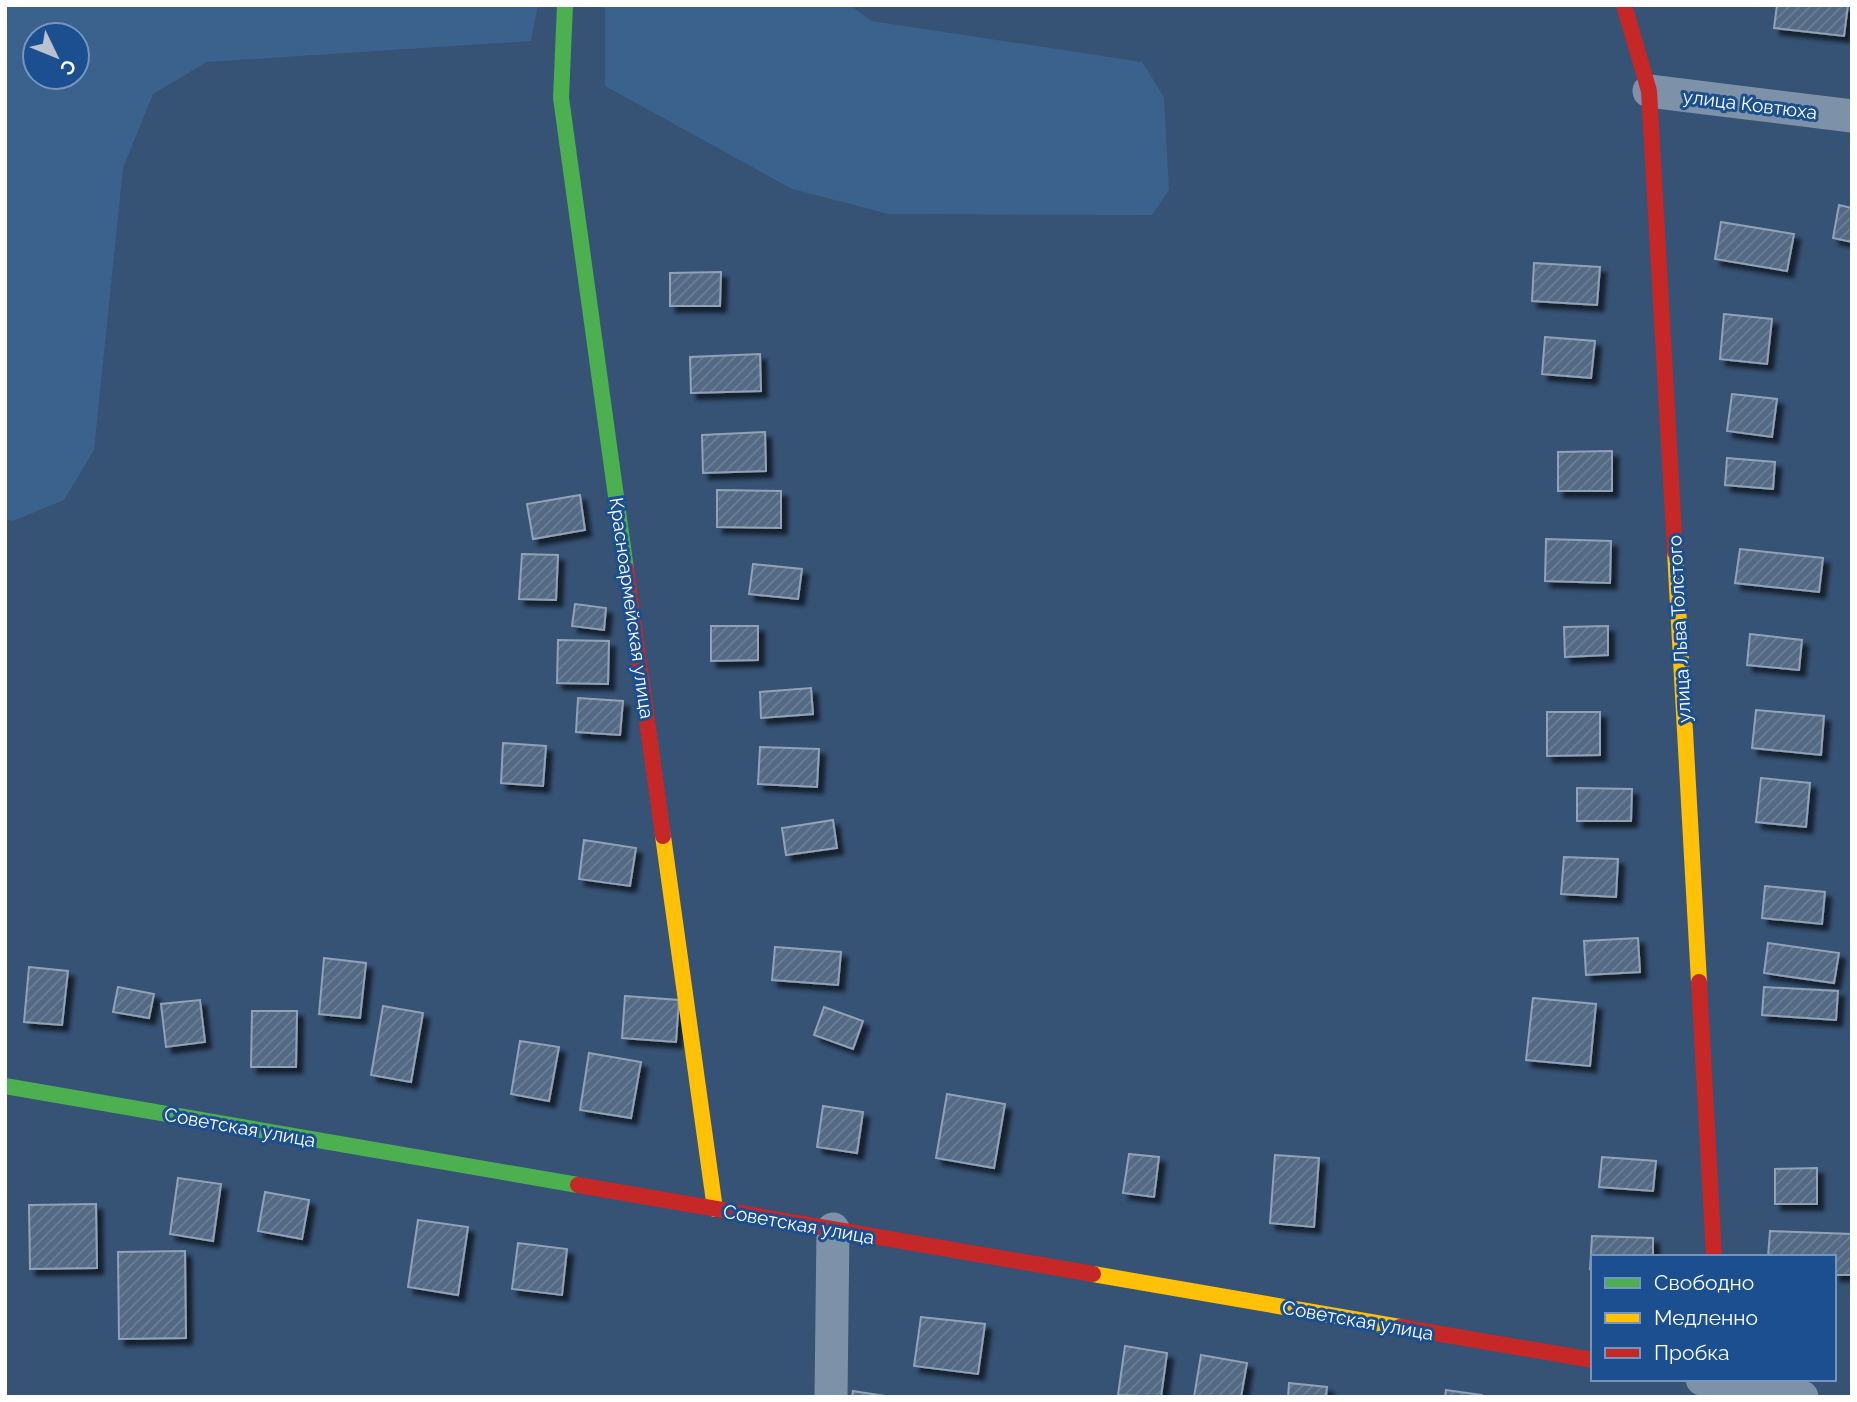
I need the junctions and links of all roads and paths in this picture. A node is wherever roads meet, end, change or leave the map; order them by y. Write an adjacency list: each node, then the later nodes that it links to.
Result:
1 (565, 5): 6 (street, Красноармейская улица)
2 (1624, 5): 3 (street, улица Льва Толстого)
3 (1649, 91): 4 (street, улица Ковтюха); 8 (street, улица Льва Толстого)
4 (1852, 116)
5 (5, 1086): 6 (street, Советская улица)
6 (715, 1209): 7 (street, Советская улица)
7 (833, 1229): 9 (street, Советская улица); 11 (street)
8 (1714, 1255)
9 (1591, 1360)
10 (1716, 1384): 12 (street)
11 (831, 1397)
12 (1802, 1397)

